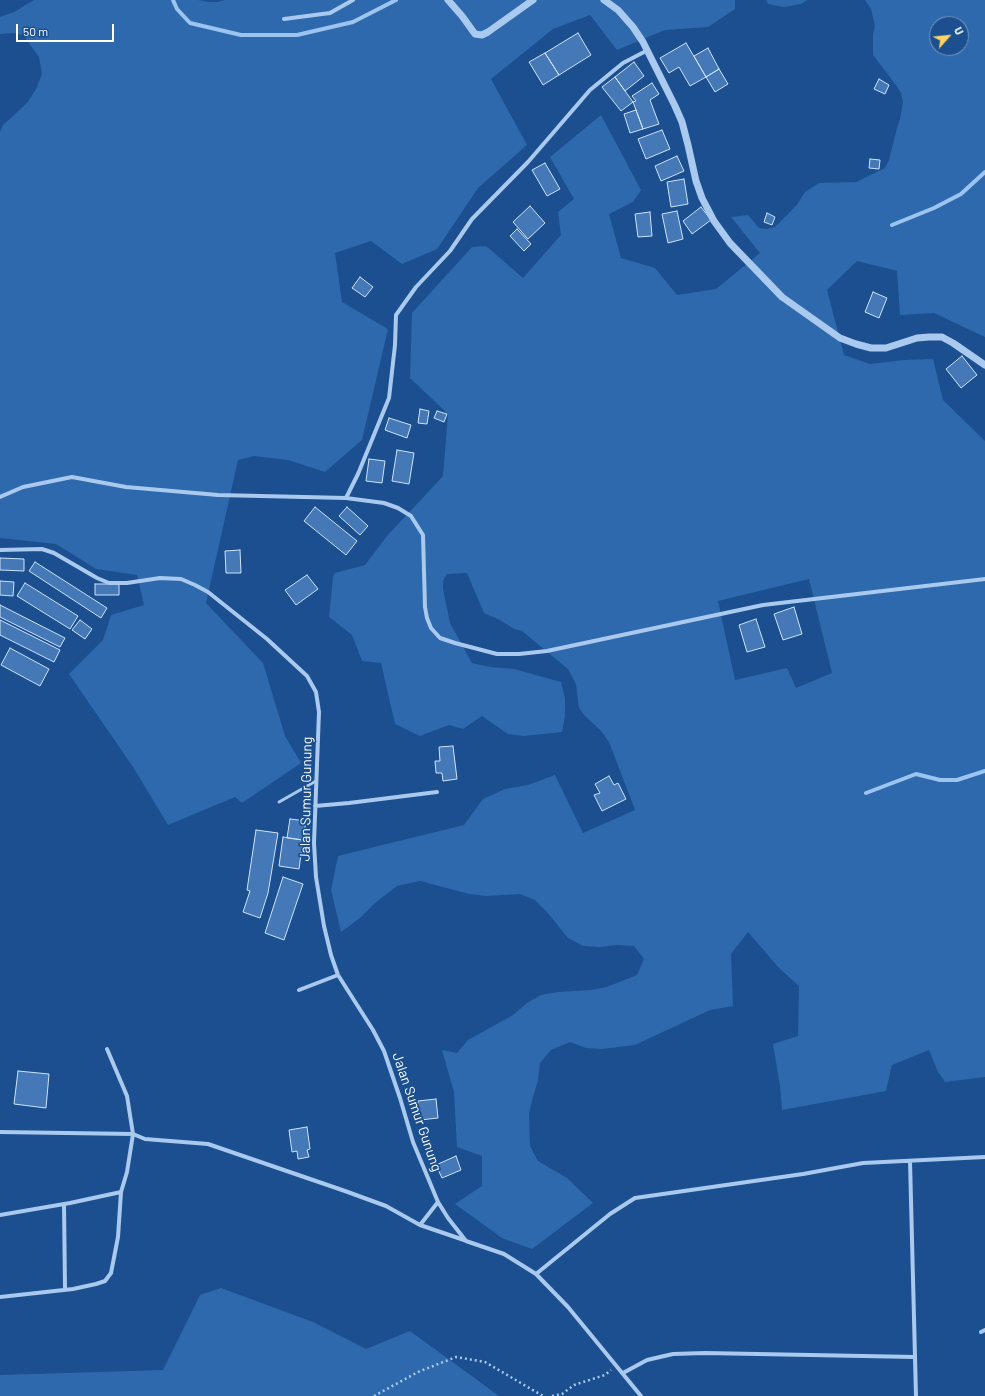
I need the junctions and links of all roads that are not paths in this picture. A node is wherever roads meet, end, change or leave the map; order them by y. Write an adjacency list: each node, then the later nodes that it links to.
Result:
1 (353, 0): 5 (street)
2 (448, 0): 3 (street)
3 (533, 0)
4 (604, 0): 6 (street)
5 (284, 19)
6 (646, 50): 7 (street); 9 (street)
7 (985, 365)
8 (0, 497): 9 (street)
9 (346, 498): 11 (street)
10 (0, 550): 12 (street, Jalan Sumur Gunung)
11 (985, 579)
12 (316, 781): 14 (lane); 15 (street, Jalan Sumur Gunung)
13 (437, 792): 15 (street)
14 (279, 802)
15 (315, 806): 16 (street, Jalan Sumur Gunung)
16 (338, 975): 17 (street); 24 (street, Jalan Sumur Gunung)
17 (299, 990)
18 (107, 1049): 20 (street)
19 (0, 1132): 20 (street)
20 (133, 1134): 23 (street); 27 (street)
21 (985, 1157): 22 (street)
22 (910, 1161): 29 (street); 32 (street)
23 (121, 1192): 25 (street); 30 (street)
24 (438, 1202): 27 (street); 28 (street, Jalan Sumur Gunung)
25 (64, 1204): 26 (street); 30 (street)
26 (0, 1215)
27 (420, 1225): 28 (street)
28 (466, 1241): 29 (street)
29 (536, 1274): 33 (street)
30 (65, 1290): 31 (street)
31 (0, 1297)
32 (915, 1357): 33 (street); 35 (street)
33 (623, 1373): 34 (street)
34 (641, 1396)
35 (916, 1396)

